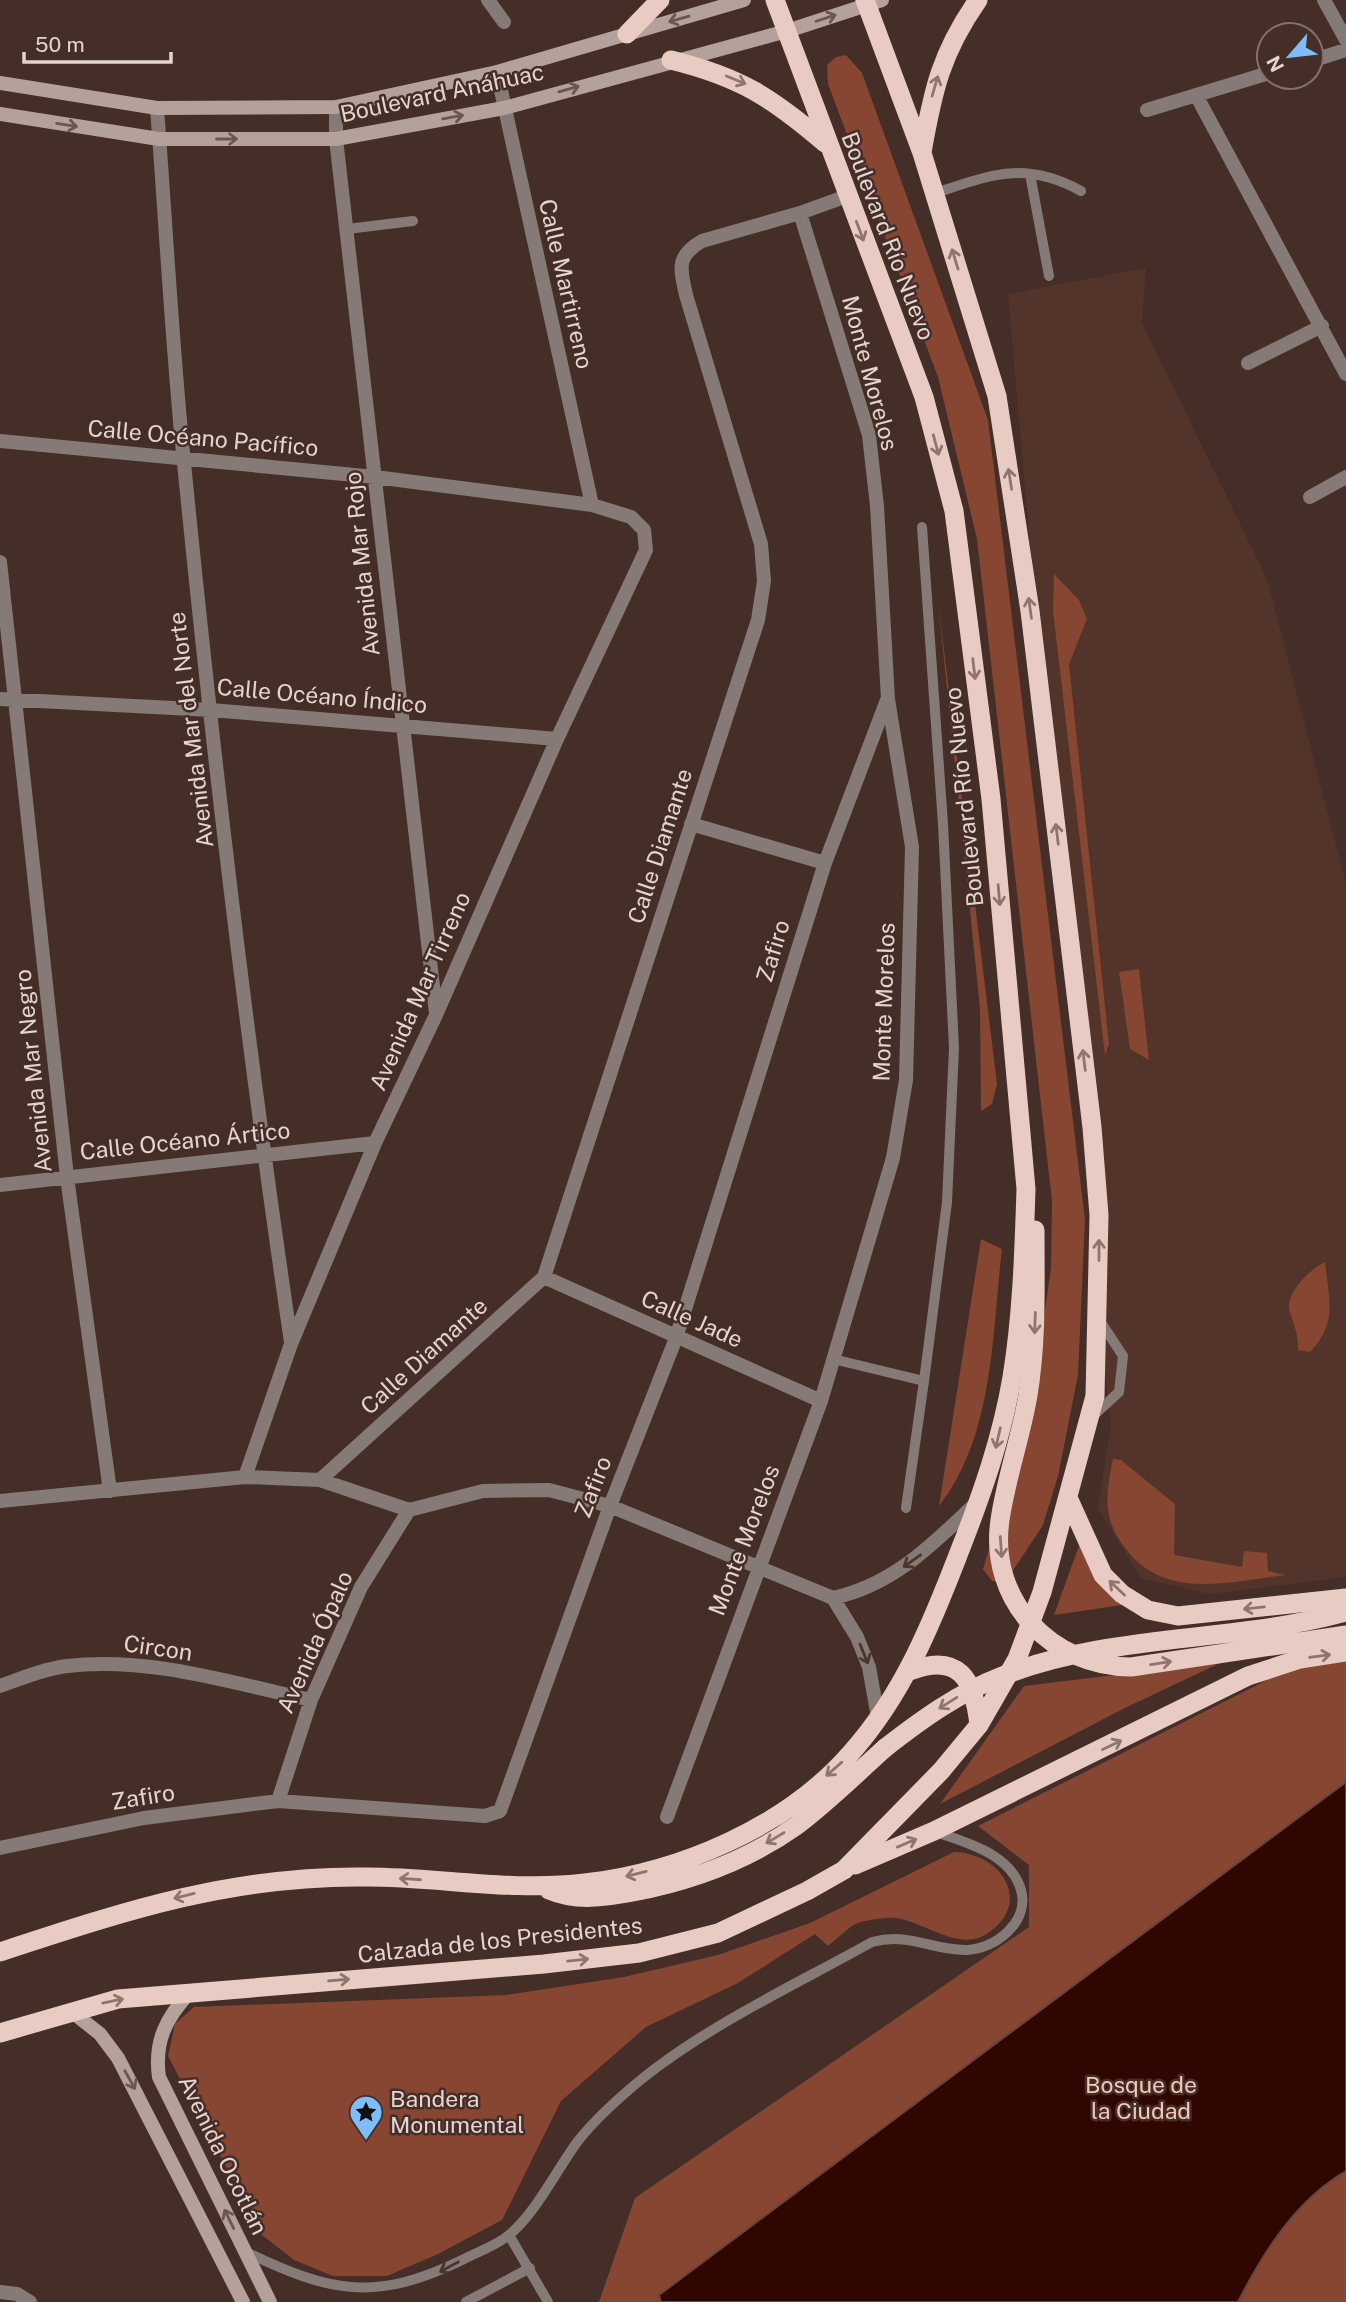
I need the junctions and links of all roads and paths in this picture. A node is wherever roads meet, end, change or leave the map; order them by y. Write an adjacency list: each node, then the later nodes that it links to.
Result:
1 (488, 0): 8 (street)
2 (660, 0): 10 (highway)
3 (744, 0): 10 (main road, Boulevard Anáhuac, one-way to 10)
4 (775, 0): 9 (highway, Boulevard Río Nuevo)
5 (978, 0): 27 (highway, one-way to 5)
6 (1324, 0): 11 (street)
7 (871, 2): 9 (main road, Boulevard Anáhuac, one-way to 7); 27 (highway)
8 (504, 22)
9 (787, 31): 14 (main road, Boulevard Anáhuac); 26 (highway, Boulevard Río Nuevo)
10 (627, 34): 15 (main road, Boulevard Anáhuac)
11 (1346, 40)
12 (1346, 50): 13 (street)
13 (1325, 57)
14 (671, 60): 21 (main road, Boulevard Anáhuac, one-way to 14); 26 (highway, one-way to 26)
15 (498, 72): 19 (main road, Boulevard Anáhuac); 21 (street, Calle Martirreno)
16 (1255, 77): 18 (street)
17 (0, 83): 20 (main road, Boulevard Anáhuac)
18 (1196, 95): 22 (street); 36 (street)
19 (336, 107): 20 (main road, Boulevard Anáhuac); 25 (street, Avenida Mar Rojo)
20 (157, 108): 24 (street, Avenida Mar del Norte)
21 (503, 108): 25 (main road, Boulevard Anáhuac, one-way to 21); 44 (street, Calle Martirreno)
22 (1147, 110)
23 (0, 114): 24 (main road, Boulevard Anáhuac, one-way to 24)
24 (159, 139): 25 (main road, Boulevard Anáhuac, one-way to 25); 40 (street, Avenida Mar del Norte)
25 (337, 139): 34 (street, Avenida Mar Rojo)
26 (827, 144): 31 (highway, Boulevard Río Nuevo)
27 (922, 153): 30 (highway)
28 (1030, 174): 29 (lane); 30 (lane); 35 (lane)
29 (1080, 191)
30 (935, 193): 71 (highway, one-way to 30)
31 (847, 196): 32 (street); 60 (highway, Boulevard Río Nuevo, one-way to 60)
32 (800, 213): 49 (street, Monte Morelos); 53 (street, Calle Diamante)
33 (413, 221): 34 (lane)
34 (347, 229): 41 (street, Avenida Mar Rojo)
35 (1049, 276)
36 (1322, 326): 37 (street); 38 (street)
37 (1248, 363)
38 (1346, 374)
39 (0, 441): 40 (street, Calle Océano Pacífico)
40 (184, 461): 41 (street, Calle Océano Pacífico); 50 (street, Avenida Mar del Norte)
41 (375, 477): 44 (street, Calle Océano Pacífico); 51 (street, Avenida Mar Rojo)
42 (1346, 477): 43 (street)
43 (1310, 496)
44 (592, 505): 46 (street, Calle Océano Pacífico)
45 (922, 527): 65 (lane)
46 (644, 530): 52 (street, Avenida Mar Tirreno)
47 (0, 562): 48 (street, Avenida Mar Negro)
48 (7, 699): 50 (street, Calle Océano Índico); 58 (street, Avenida Mar Negro)
49 (888, 699): 54 (street, Zafiro); 64 (street, Monte Morelos)
50 (211, 709): 51 (street, Calle Océano Índico); 57 (street, Avenida Mar del Norte)
51 (402, 726): 52 (street, Calle Océano Índico); 55 (street, Avenida Mar Rojo)
52 (557, 739): 55 (street, Avenida Mar Tirreno)
53 (691, 824): 54 (street); 61 (street, Calle Diamante)
54 (825, 863): 62 (street, Zafiro)
55 (436, 1015): 56 (street, Avenida Mar Tirreno)
56 (375, 1143): 57 (street, Calle Océano Ártico); 63 (street, Avenida Mar Tirreno)
57 (264, 1155): 58 (street, Calle Océano Ártico); 63 (street, Avenida Mar del Norte)
58 (67, 1177): 59 (street, Calle Océano Ártico); 69 (street, Avenida Mar Negro)
59 (0, 1185)
60 (1026, 1189): 70 (highway, Boulevard Río Nuevo, one-way to 70); 80 (highway, one-way to 80, bridge)
61 (544, 1277): 62 (street, Calle Jade); 68 (street, Calle Diamante)
62 (676, 1338): 66 (street, Calle Jade); 73 (street, Zafiro)
63 (291, 1344): 67 (street, Avenida Mar Tirreno)
64 (833, 1359): 65 (lane); 66 (street, Monte Morelos)
65 (924, 1381): 74 (lane)
66 (821, 1401): 76 (street, Monte Morelos)
67 (245, 1477): 68 (street); 69 (street)
68 (320, 1480): 75 (street)
69 (110, 1491): 72 (street)
70 (980, 1499): 77 (street, one-way to 77); 82 (highway, Boulevard Río Nuevo)
71 (1069, 1500): 78 (highway, one-way to 71); 86 (highway, Calzada de los Presidentes)
72 (0, 1501)
73 (610, 1506): 75 (street); 76 (street); 87 (street, Zafiro)
74 (906, 1508)
75 (409, 1510): 84 (street, Avenida Ópalo)
76 (758, 1567): 77 (street); 88 (street, Monte Morelos)
77 (833, 1598): 85 (street, one-way to 85)
78 (1346, 1598)
79 (1346, 1612): 92 (highway, one-way to 92, bridge)
80 (1346, 1635)
81 (1346, 1652): 89 (highway, one-way to 81)
82 (909, 1671): 85 (highway, Calzada de los Presidentes); 86 (highway)
83 (0, 1686): 84 (street, Circon)
84 (311, 1700): 87 (street, Avenida Ópalo)
85 (878, 1717): 92 (highway, Calzada de los Presidentes, one-way to 92)
86 (979, 1725): 91 (highway, Calzada de los Presidentes)
87 (278, 1801): 90 (street, Zafiro)
88 (667, 1817)
89 (934, 1831): 91 (highway, one-way to 89); 97 (lane)
90 (0, 1848)
91 (844, 1870): 94 (highway, Calzada de los Presidentes, one-way to 91)
92 (541, 1886): 93 (highway, Calzada de los Presidentes, one-way to 93)
93 (0, 1952)
94 (190, 1992): 95 (highway, Calzada de los Presidentes, one-way to 94); 98 (main road, Avenida Ocotlán, one-way to 94)
95 (71, 2011): 96 (highway, Calzada de los Presidentes); 102 (main road, Avenida Ocotlán, one-way to 102)
96 (0, 2033)
97 (509, 2235): 98 (lane, one-way to 98); 99 (lane)
98 (246, 2252): 103 (main road, Avenida Ocotlán)
99 (530, 2268): 104 (lane); 105 (lane)
100 (0, 2292): 101 (street)
101 (30, 2302)
102 (243, 2302)
103 (270, 2302)
104 (466, 2302)
105 (548, 2302)

